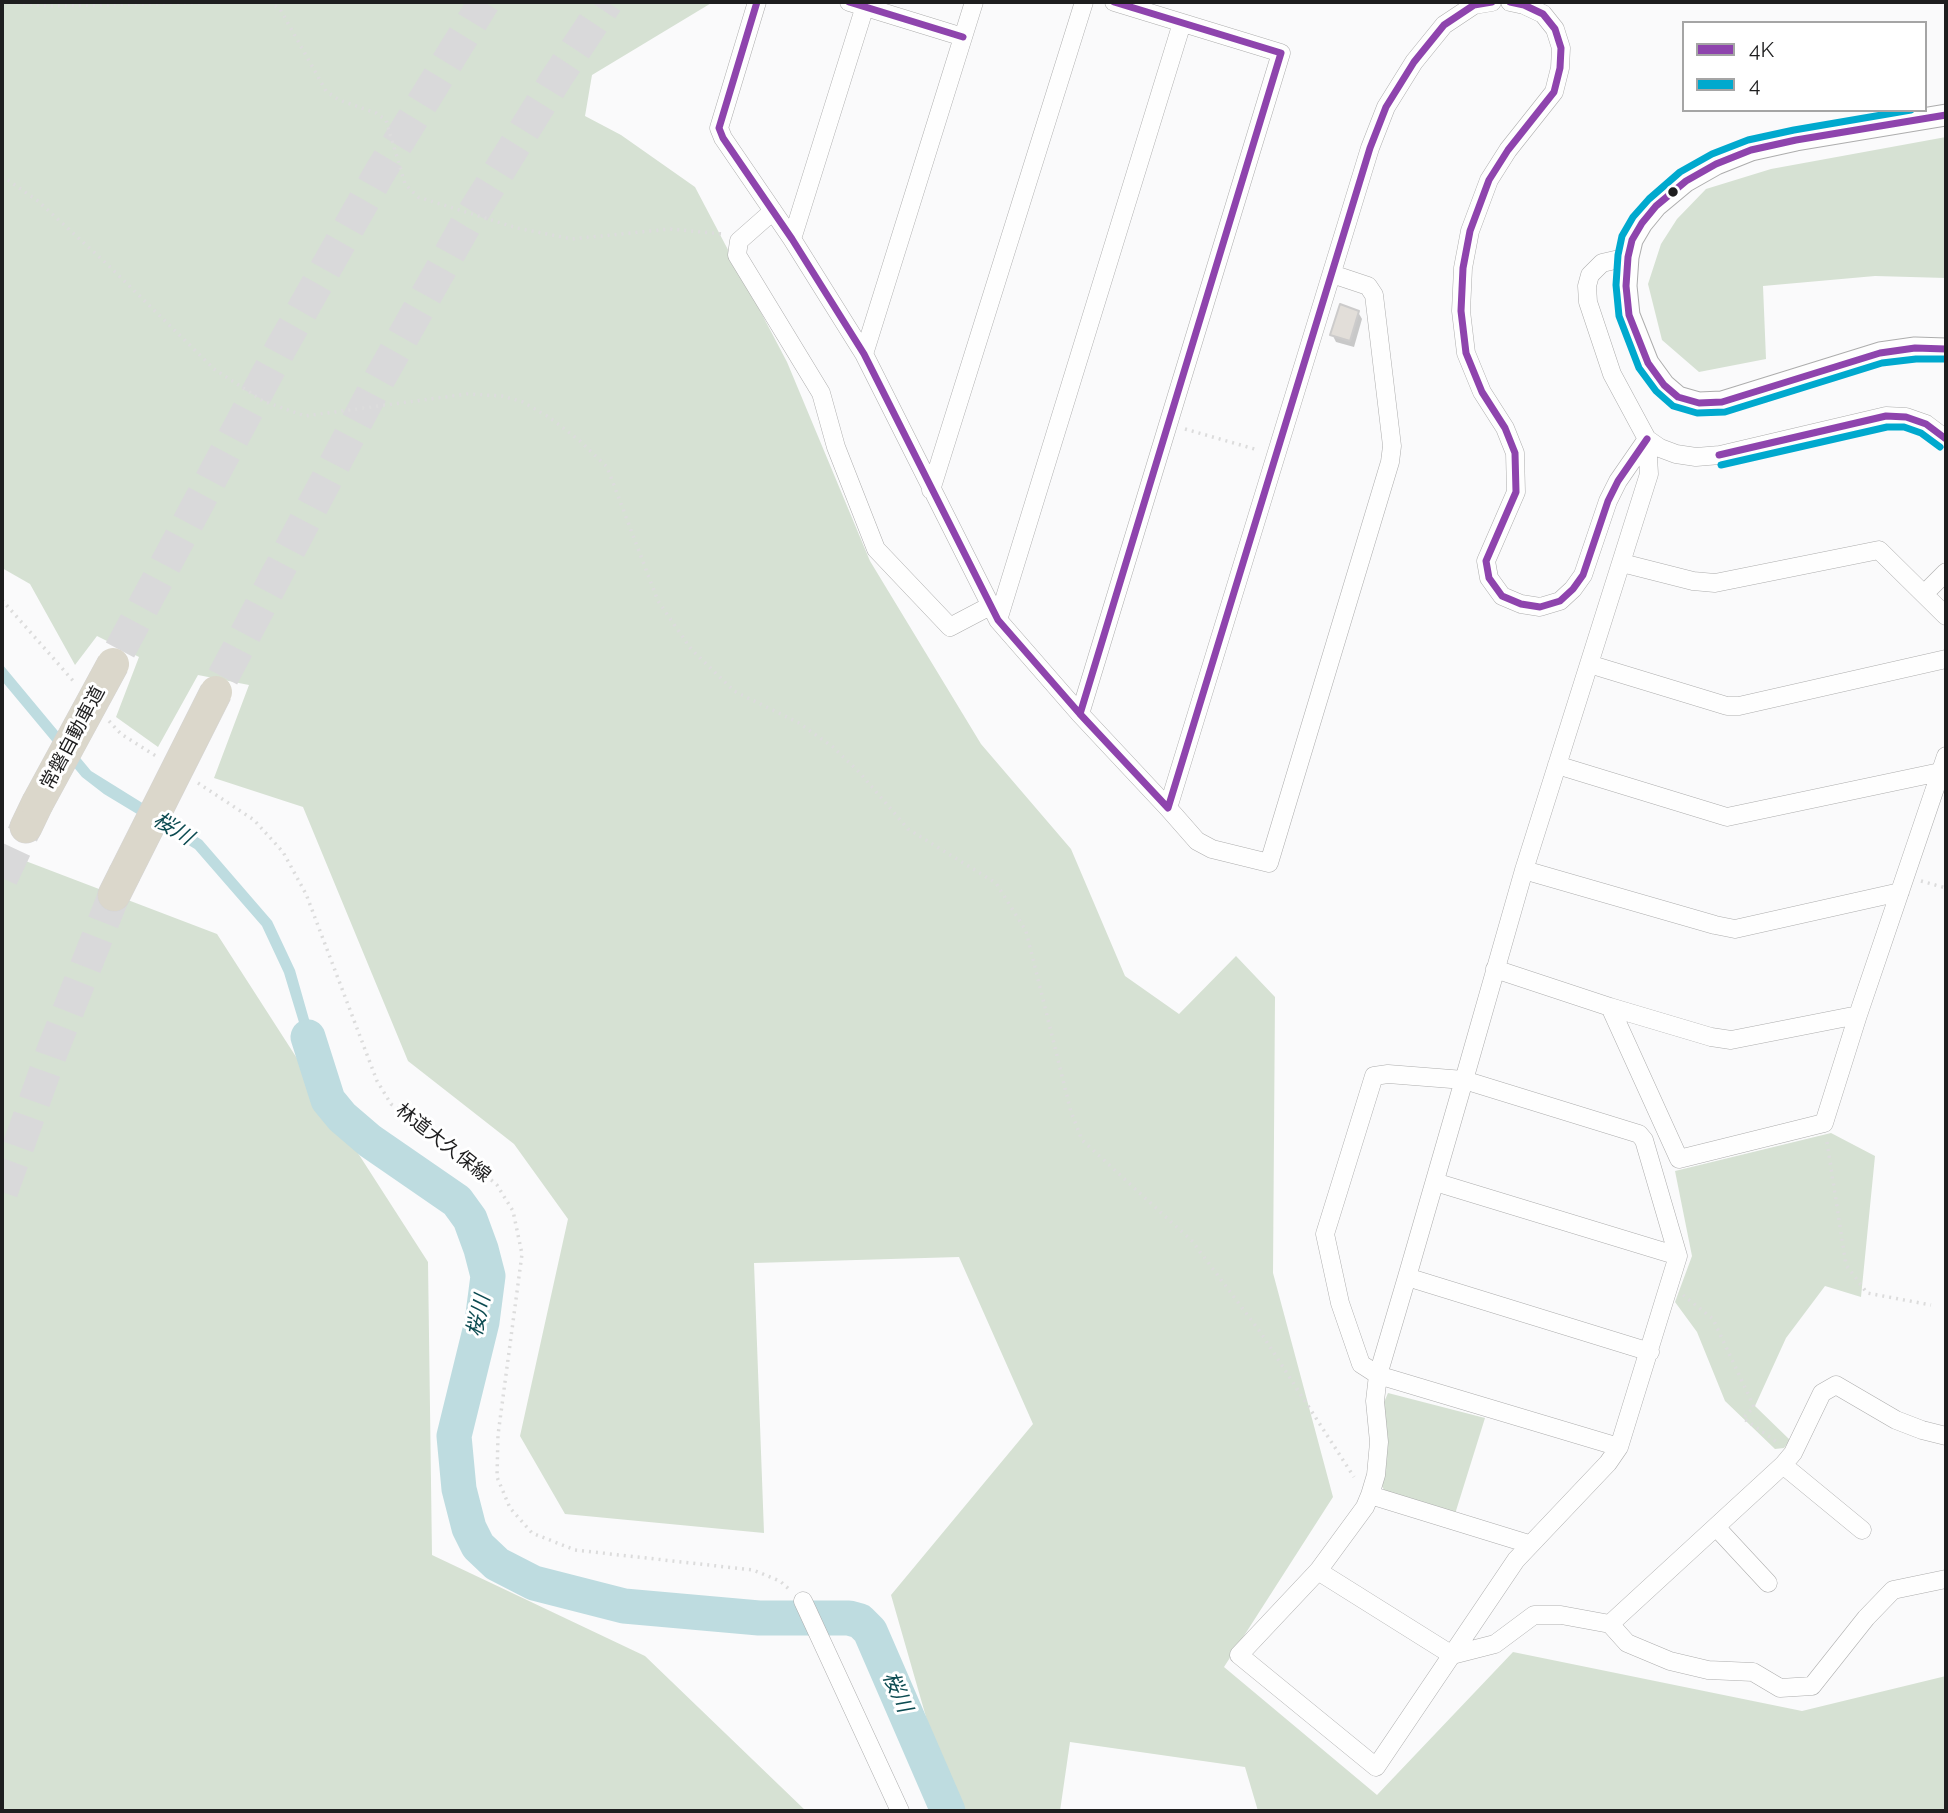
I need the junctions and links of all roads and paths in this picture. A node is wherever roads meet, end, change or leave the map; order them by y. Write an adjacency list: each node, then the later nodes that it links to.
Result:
1 (2, 2): 2 (path)
2 (256, 2)
3 (269, 2): 16 (path)
4 (757, 2): 15 (street)
5 (974, 2): 12 (street)
6 (1084, 2): 26 (street)
7 (1114, 2): 11 (street)
8 (1492, 2): 19 (street)
9 (1510, 2): 23 (street)
10 (857, 4): 12 (street); 17 (street)
11 (1182, 23): 22 (street); 31 (street)
12 (963, 37): 21 (street)
13 (1946, 115): 18 (street)
14 (2, 176): 65 (path)
15 (773, 211): 17 (street); 31 (street)
16 (729, 234)
17 (792, 239): 21 (street)
18 (1628, 257): 20 (street); 23 (street)
19 (1332, 274): 25 (street); 44 (street)
20 (1946, 349)
21 (864, 355): 26 (street)
22 (1169, 424): 25 (path); 38 (street)
23 (1647, 439): 24 (street); 27 (street)
24 (1946, 439)
25 (1277, 455): 44 (street)
26 (931, 489): 31 (street)
27 (1622, 563): 29 (street); 35 (street)
28 (1946, 572): 29 (street)
29 (1925, 593): 32 (street)
30 (2, 600): 37 (path)
31 (994, 613): 38 (street)
32 (1946, 616)
33 (116, 657): 45 (highway, 常磐自動車道, bridge)
34 (1946, 659): 35 (street)
35 (1589, 664): 42 (street)
36 (220, 684): 47 (highway, bridge)
37 (78, 686)
38 (1080, 713): 44 (street)
39 (104, 715): 40 (path)
40 (166, 763)
41 (1943, 764): 42 (street); 48 (street)
42 (1557, 765): 46 (street)
43 (188, 777): 73 (path, 林道大久保線)
44 (1168, 808)
45 (31, 815)
46 (1524, 870): 48 (street); 50 (street)
47 (119, 885)
48 (1903, 885): 49 (path); 52 (street)
49 (1946, 888)
50 (1495, 969): 51 (street); 53 (street)
51 (1610, 1007): 52 (street); 54 (street)
52 (1858, 1015): 54 (street)
53 (1464, 1080): 55 (street); 56 (street); 61 (street)
54 (1824, 1123): 59 (path)
55 (1435, 1182): 56 (street); 57 (street)
56 (1678, 1256): 58 (street)
57 (1407, 1277): 60 (street); 61 (street)
58 (1670, 1285): 60 (street); 64 (path)
59 (1931, 1305)
60 (1650, 1352): 63 (street)
61 (1378, 1375): 63 (street); 66 (street)
62 (1946, 1436): 64 (street)
63 (1619, 1447): 69 (street)
64 (1788, 1459): 67 (street); 68 (street)
65 (1354, 1477)
66 (1370, 1495): 69 (street); 70 (street)
67 (1716, 1527): 72 (street); 74 (street)
68 (1862, 1530)
69 (1530, 1544): 75 (street)
70 (1318, 1571): 75 (street); 75 (street)
71 (1946, 1579): 74 (street)
72 (1768, 1583)
73 (803, 1601): 76 (street)
74 (1610, 1624): 75 (street)
75 (1452, 1655)
76 (901, 1811)

